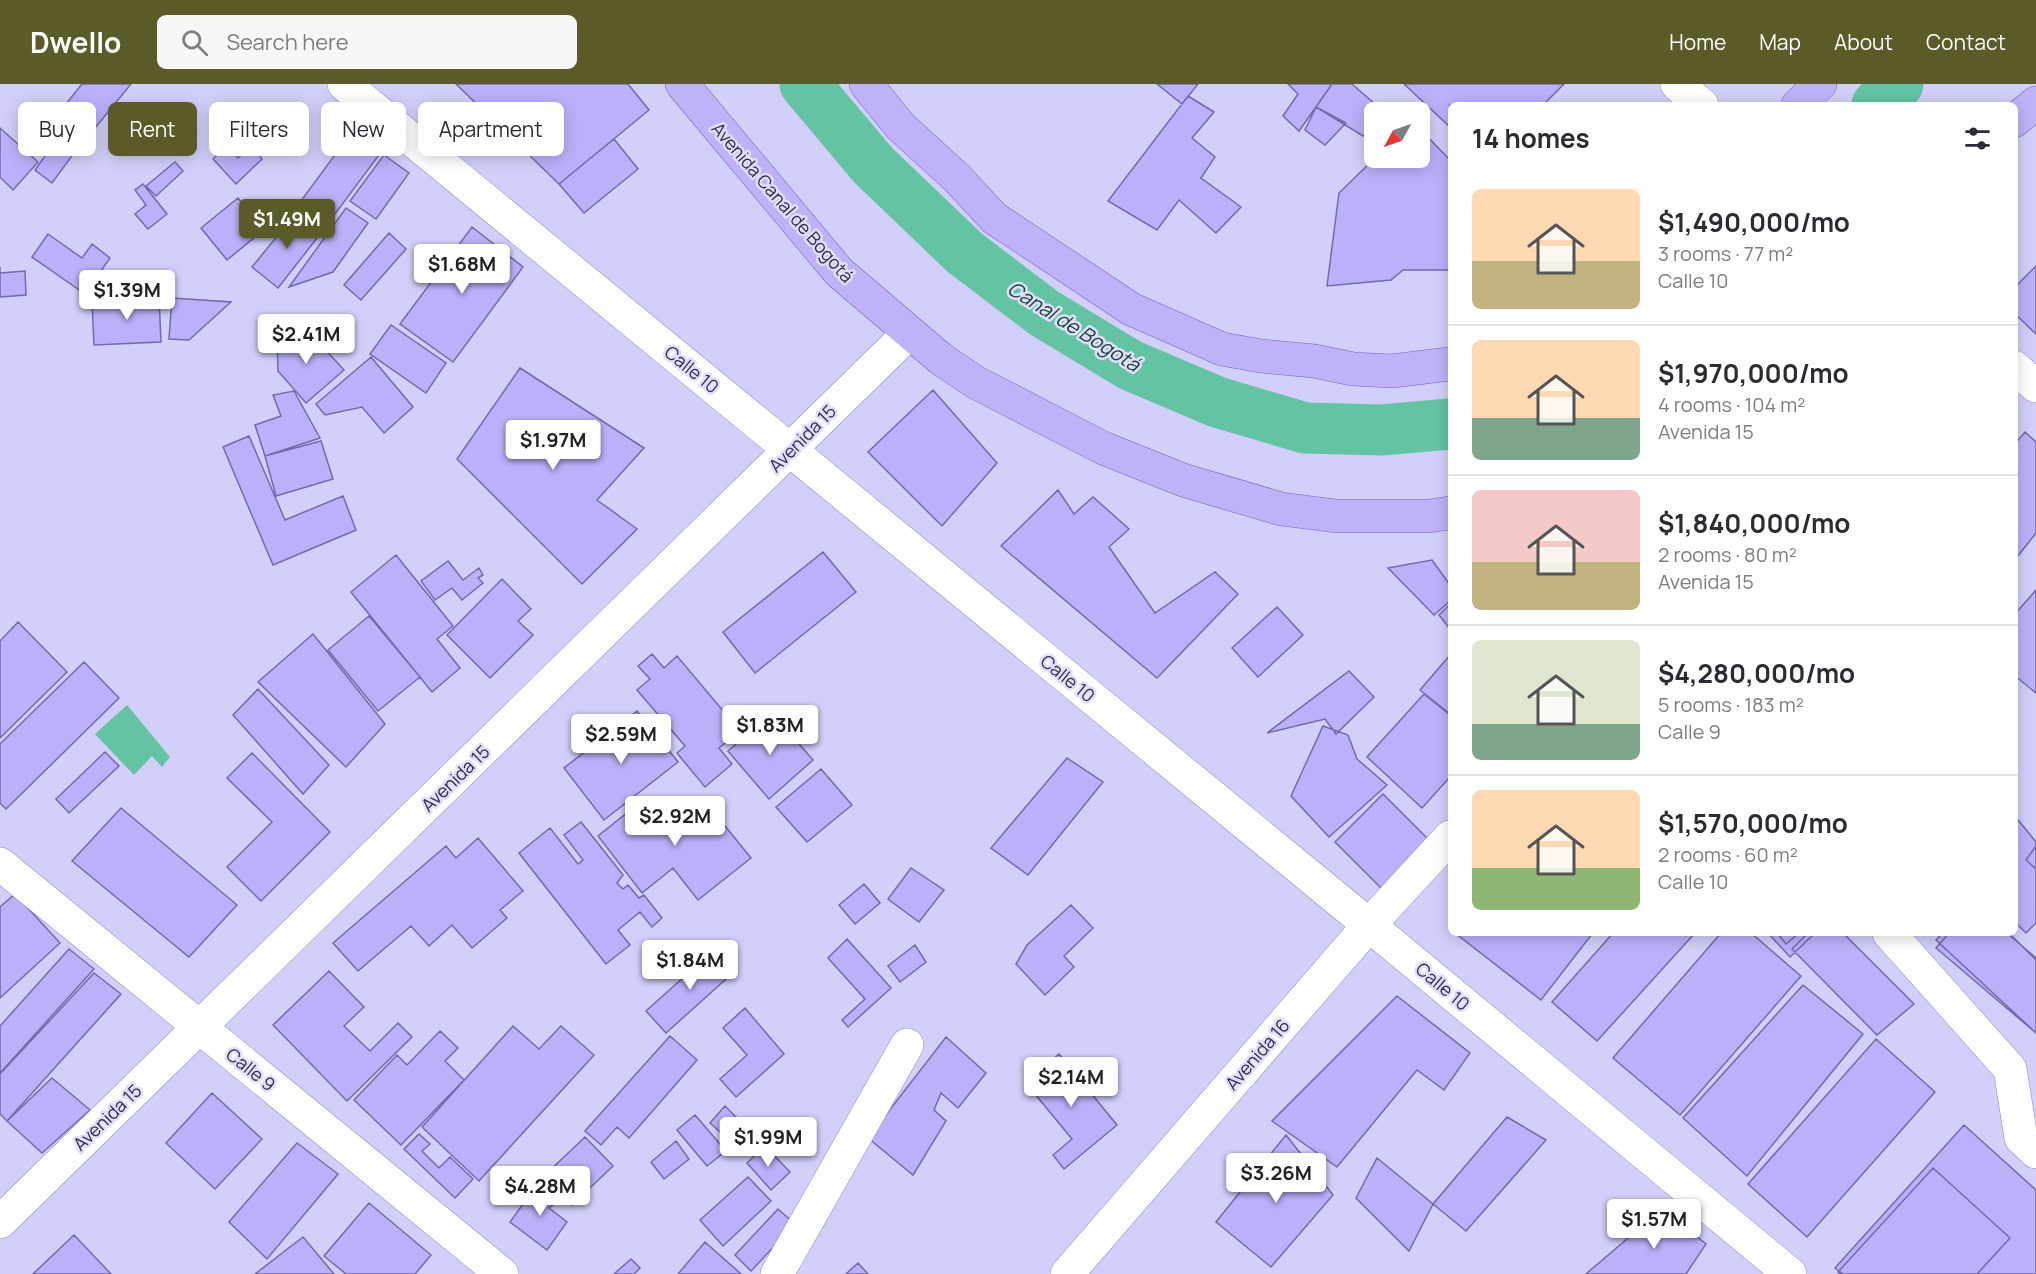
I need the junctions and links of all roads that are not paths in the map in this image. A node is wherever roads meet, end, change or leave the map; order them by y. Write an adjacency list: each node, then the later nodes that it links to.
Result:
1 (344, 84): 14 (street, Calle 10)
2 (682, 84): 10 (main road, Avenida Canal de Bogotá)
3 (866, 84): 11 (main road)
4 (1677, 84): 6 (street)
5 (1820, 84): 7 (main road)
6 (1698, 102)
7 (1801, 102)
8 (2036, 103): 9 (main road)
9 (2018, 119)
10 (909, 333): 14 (street, Avenida 15); 15 (main road, Avenida Canal de Bogotá)
11 (1448, 364)
12 (2018, 370): 13 (street)
13 (2036, 386)
14 (790, 450): 18 (street, Calle 10); 20 (street, Avenida 15)
15 (1448, 513)
16 (1448, 839): 18 (street, Avenida 16)
17 (0, 864): 20 (street, Calle 9)
18 (1369, 925): 26 (street, Avenida 16); 27 (street, Calle 10)
19 (1892, 936): 22 (street)
20 (200, 1027): 23 (street, Avenida 15); 24 (street, Calle 9)
21 (907, 1045): 25 (street)
22 (2036, 1152)
23 (0, 1222)
24 (502, 1274)
25 (777, 1274)
26 (1067, 1274)
27 (1790, 1274)

